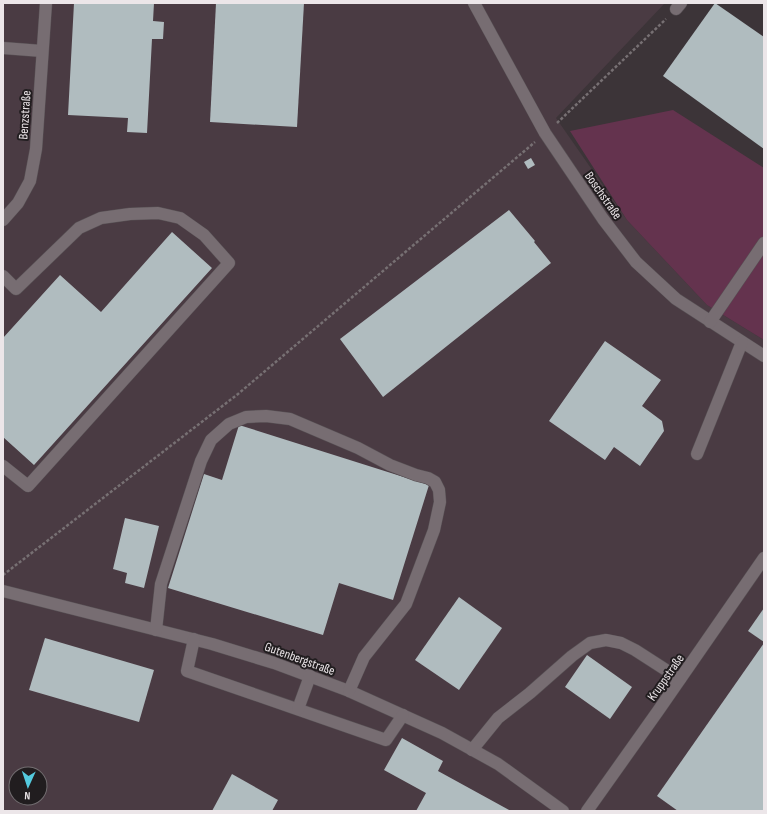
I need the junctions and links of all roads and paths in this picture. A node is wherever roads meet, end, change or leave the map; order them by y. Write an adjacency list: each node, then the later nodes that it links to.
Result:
1 (46, 3): 5 (street, Benzstraße)
2 (474, 3): 6 (street, Boschstraße)
3 (678, 6): 6 (path)
4 (3, 48): 5 (street)
5 (42, 51): 7 (street, Benzstraße)
6 (545, 133): 10 (street, Boschstraße); 16 (path)
7 (3, 220)
8 (764, 243): 10 (street)
9 (3, 276): 14 (street)
10 (710, 322): 11 (street, Boschstraße)
11 (742, 342): 12 (street, Boschstraße); 13 (street)
12 (764, 356)
13 (697, 454)
14 (3, 466)
15 (764, 558): 21 (street, Kruppstraße)
16 (3, 575)
17 (3, 591): 18 (street, Gutenbergstraße)
18 (156, 630): 19 (street, Gutenbergstraße); 22 (street)
19 (194, 639): 20 (street, Gutenbergstraße); 23 (street)
20 (310, 676): 22 (street, Gutenbergstraße); 23 (street)
21 (680, 679): 25 (street); 27 (street, Kruppstraße)
22 (349, 691): 24 (street, Gutenbergstraße)
23 (298, 709): 24 (street)
24 (403, 716): 25 (street, Gutenbergstraße)
25 (472, 750): 26 (street, Gutenbergstraße)
26 (563, 811)
27 (587, 811)

